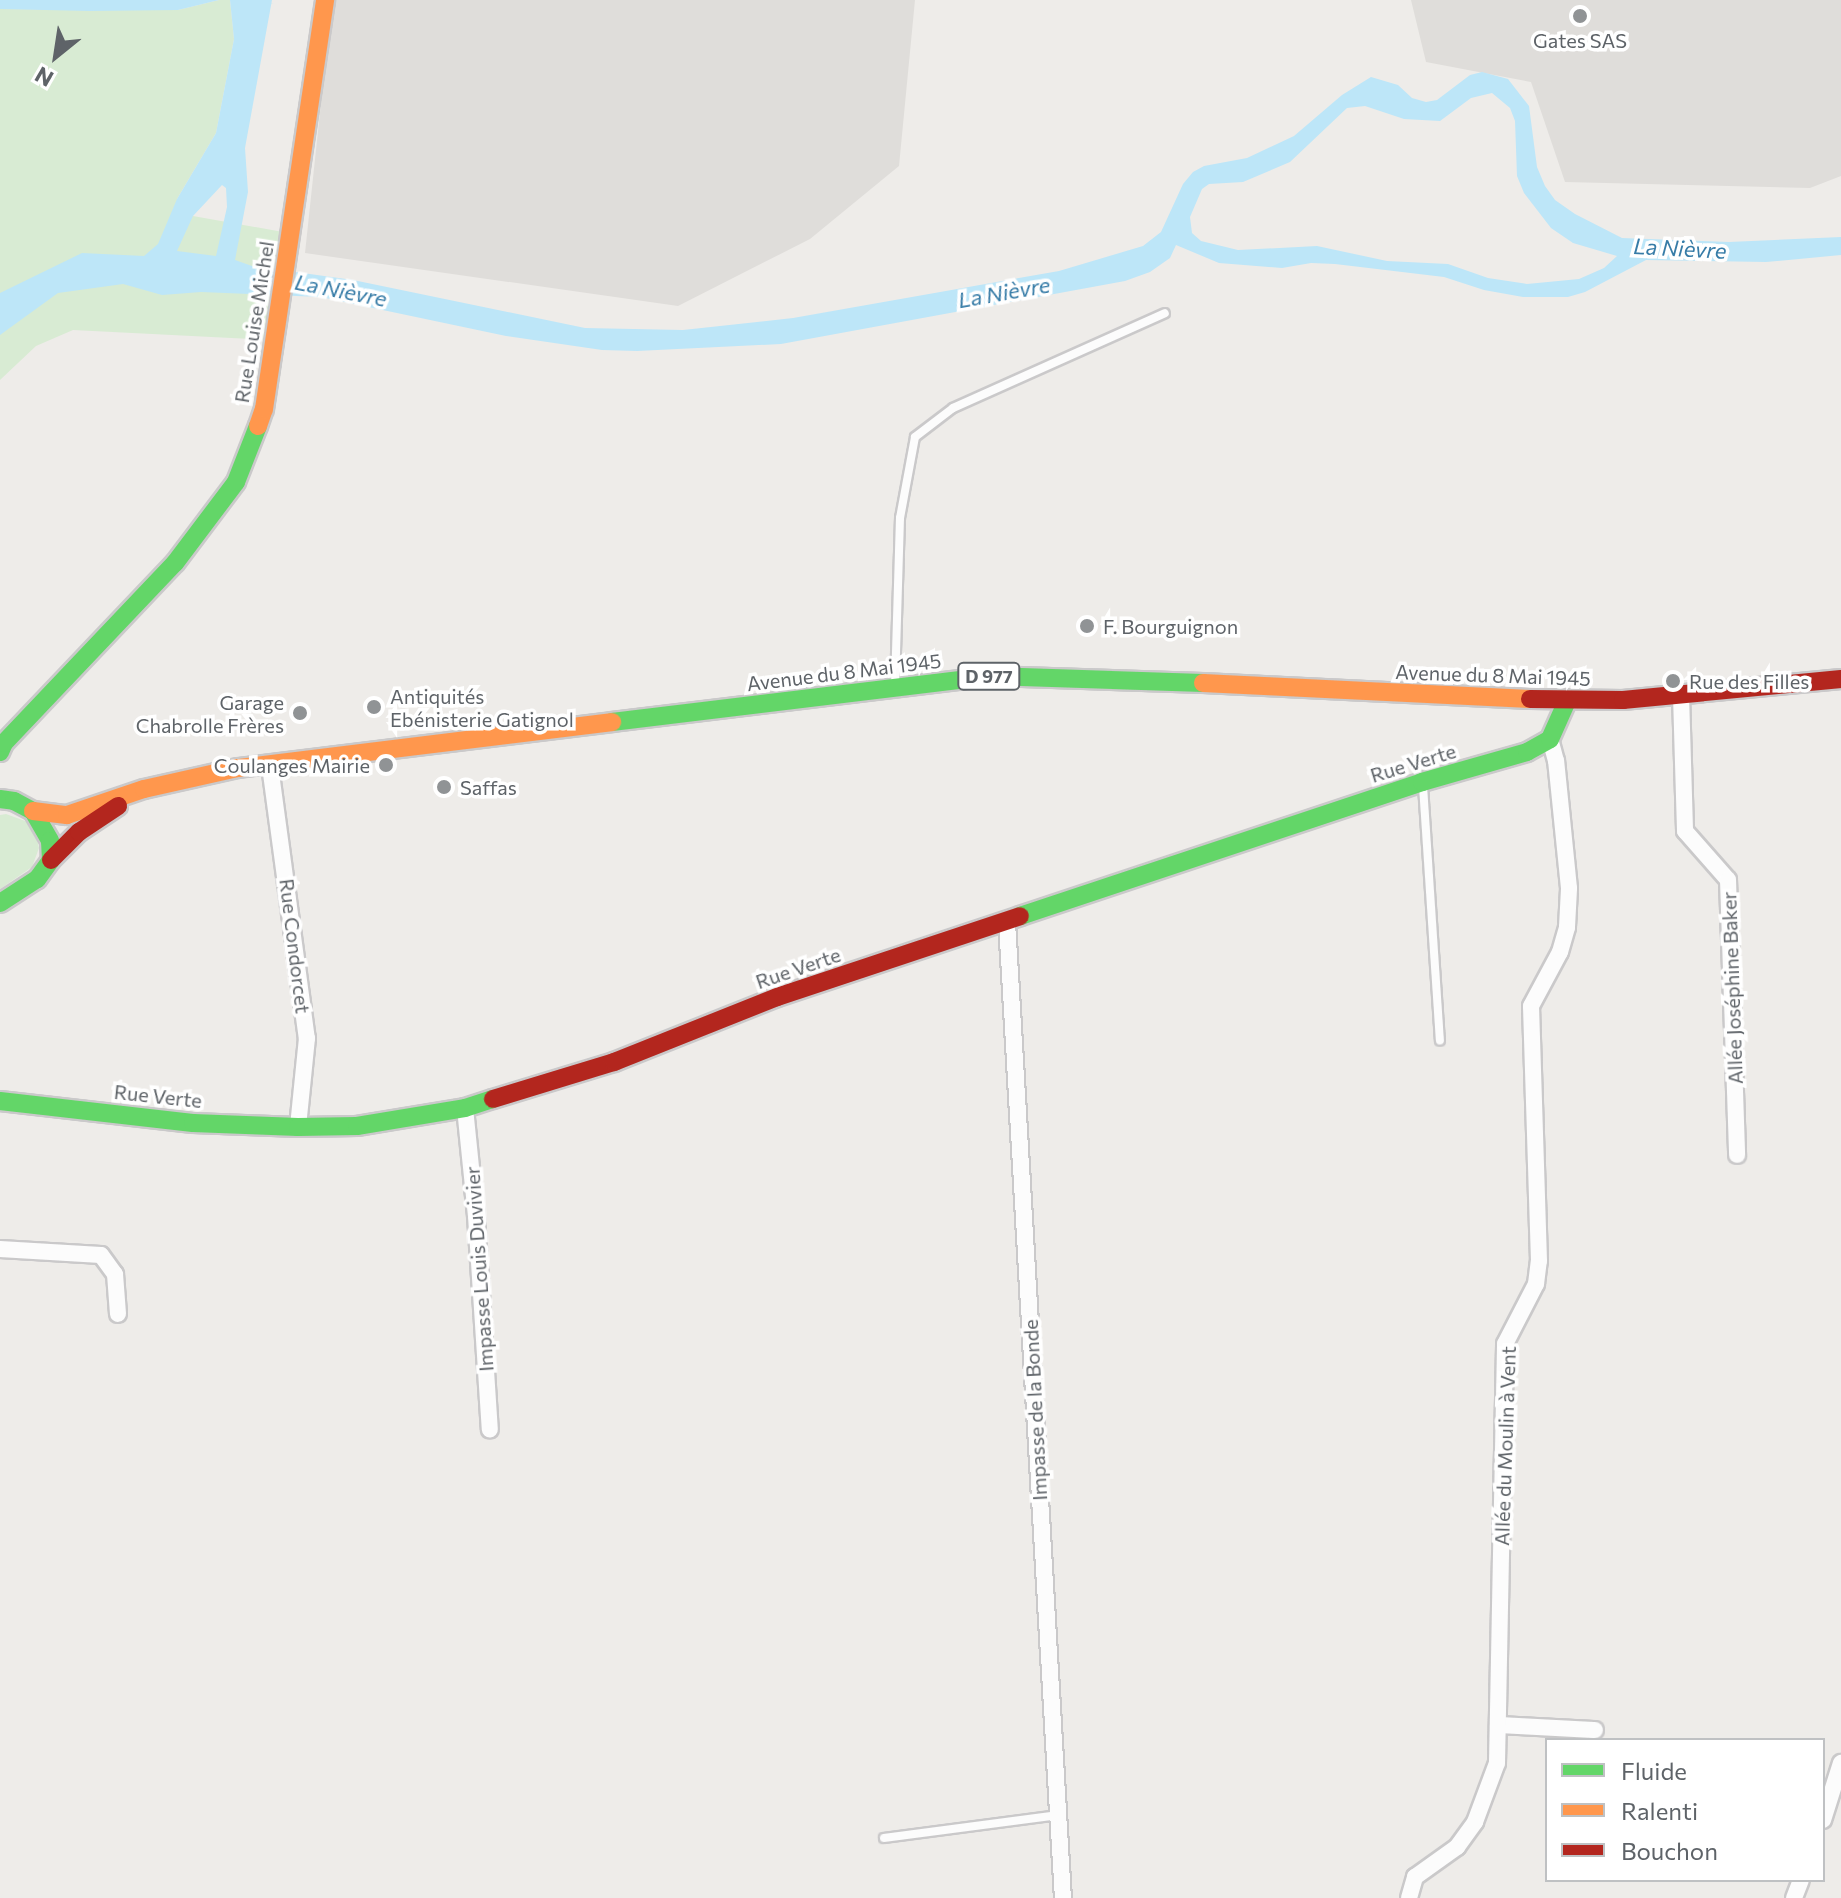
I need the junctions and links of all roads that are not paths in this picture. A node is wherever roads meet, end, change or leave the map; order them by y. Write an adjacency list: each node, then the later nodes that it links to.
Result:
1 (325, 0): 8 (street, Rue Louise Michel)
2 (1165, 313): 4 (lane)
3 (1841, 679): 5 (street, Avenue du 8 Mai 1945 / D 977)
4 (895, 687): 6 (street, Avenue du 8 Mai 1945 / D 977); 9 (street, Avenue du 8 Mai 1945 / D 977)
5 (1681, 695): 6 (street, Avenue du 8 Mai 1945 / D 977); 21 (street, Allée Joséphine Baker)
6 (1567, 701): 7 (street)
7 (1550, 739): 10 (street, Rue Verte); 25 (street, Allée du Moulin à Vent)
8 (0, 752)
9 (270, 766): 11 (street, Avenue du 8 Mai 1945 / D 977); 20 (street, Rue Condorcet)
10 (1422, 782): 16 (street, Rue Verte); 17 (lane)
11 (144, 789): 13 (street, Avenue du 8 Mai 1945 / D 977); 14 (street, Avenue du 8 Mai 1945 / D 977)
12 (0, 799): 13 (street, Avenue du 8 Mai 1945)
13 (33, 811): 14 (street)
14 (51, 860): 15 (street, Avenue du 8 Mai 1945)
15 (0, 903)
16 (1007, 922): 19 (street, Rue Verte); 29 (street, Impasse de la Bonde)
17 (1440, 1040)
18 (0, 1101): 20 (street, Rue Verte)
19 (465, 1108): 20 (street, Rue Verte); 24 (street, Impasse Louis Duvivier)
20 (298, 1127)
21 (1737, 1155)
22 (0, 1249): 23 (street)
23 (118, 1314)
24 (490, 1430)
25 (1498, 1725): 26 (street); 32 (street, Allée du Moulin à Vent)
26 (1595, 1730)
27 (1841, 1763): 28 (street)
28 (1825, 1814)
29 (1058, 1815): 30 (lane); 31 (street, Impasse de la Bonde)
30 (884, 1838)
31 (1063, 1898)
32 (1409, 1898)

